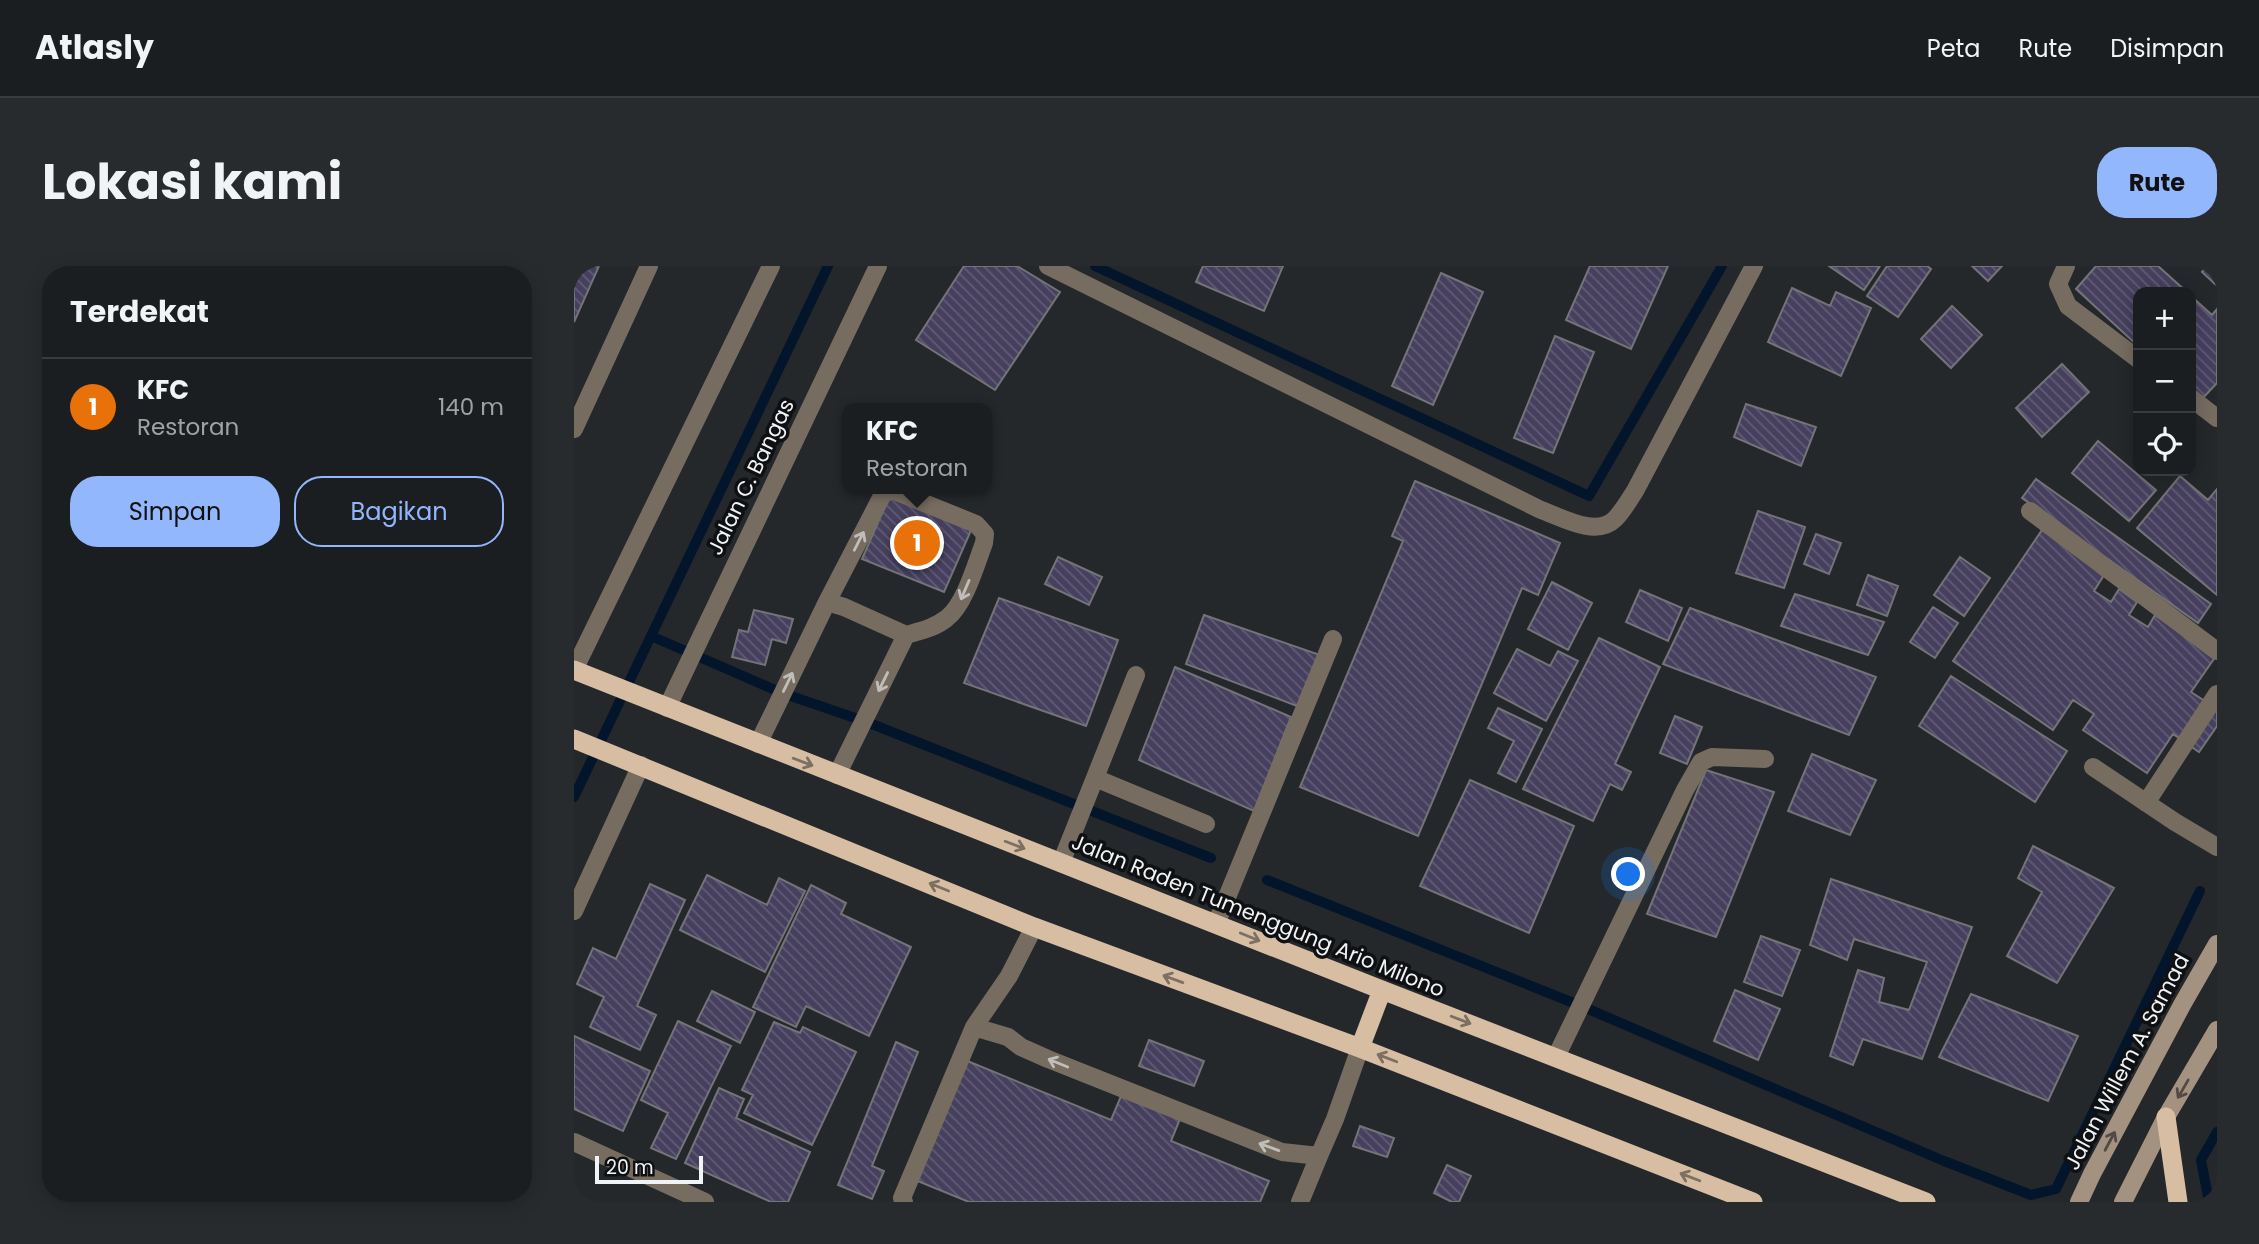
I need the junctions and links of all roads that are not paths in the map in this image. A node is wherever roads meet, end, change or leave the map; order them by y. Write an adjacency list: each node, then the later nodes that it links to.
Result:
1 (649, 266): 10 (street)
2 (771, 266): 18 (street)
3 (878, 266): 21 (street, Jalan C. Bangas)
4 (1048, 266): 5 (street)
5 (1754, 266)
6 (2066, 266): 7 (street)
7 (2133, 355)
8 (2196, 401): 9 (street)
9 (2215, 411)
10 (574, 429)
11 (883, 494): 14 (street, one-way to 11)
12 (902, 494): 15 (street, one-way to 15)
13 (2030, 512): 17 (street)
14 (827, 602): 15 (street); 23 (street, one-way to 14)
15 (906, 635): 27 (street, one-way to 27)
16 (1333, 639): 34 (street)
17 (2217, 651)
18 (574, 670): 21 (highway, Jalan Raden Tumenggung Ario Milono)
19 (1136, 675): 28 (street)
20 (2217, 694): 29 (street)
21 (667, 708): 23 (highway, Jalan Raden Tumenggung Ario Milono)
22 (574, 739): 25 (highway)
23 (758, 744): 27 (highway, Jalan Raden Tumenggung Ario Milono, one-way to 27)
24 (1765, 759): 41 (street)
25 (641, 765): 33 (street); 35 (highway, one-way to 25)
26 (2093, 767): 29 (street)
27 (837, 775): 32 (highway, Jalan Raden Tumenggung Ario Milono, one-way to 32)
28 (1093, 784): 30 (street); 32 (street)
29 (2146, 803): 31 (street)
30 (1206, 824)
31 (2217, 846)
32 (1061, 863): 34 (highway, Jalan Raden Tumenggung Ario Milono)
33 (574, 911)
34 (1216, 924): 37 (highway, Jalan Raden Tumenggung Ario Milono, one-way to 37)
35 (1034, 927): 38 (street); 40 (highway, one-way to 35)
36 (2217, 944): 50 (main road, Jalan Willem A. Samad, one-way to 36)
37 (1382, 990): 40 (highway); 41 (highway, Jalan Raden Tumenggung Ario Milono, one-way to 41)
38 (974, 1027): 44 (street, one-way to 38); 46 (street)
39 (2216, 1034): 42 (main road, one-way to 42)
40 (1360, 1048): 44 (street); 48 (highway, one-way to 40)
41 (1556, 1057): 49 (highway, Jalan Raden Tumenggung Ario Milono)
42 (2166, 1116): 51 (main road); 52 (highway)
43 (574, 1142): 45 (street)
44 (1319, 1156): 47 (street)
45 (705, 1202)
46 (904, 1202)
47 (1300, 1202)
48 (1753, 1202)
49 (1926, 1202)
50 (2079, 1202)
51 (2123, 1202)
52 (2178, 1202)

